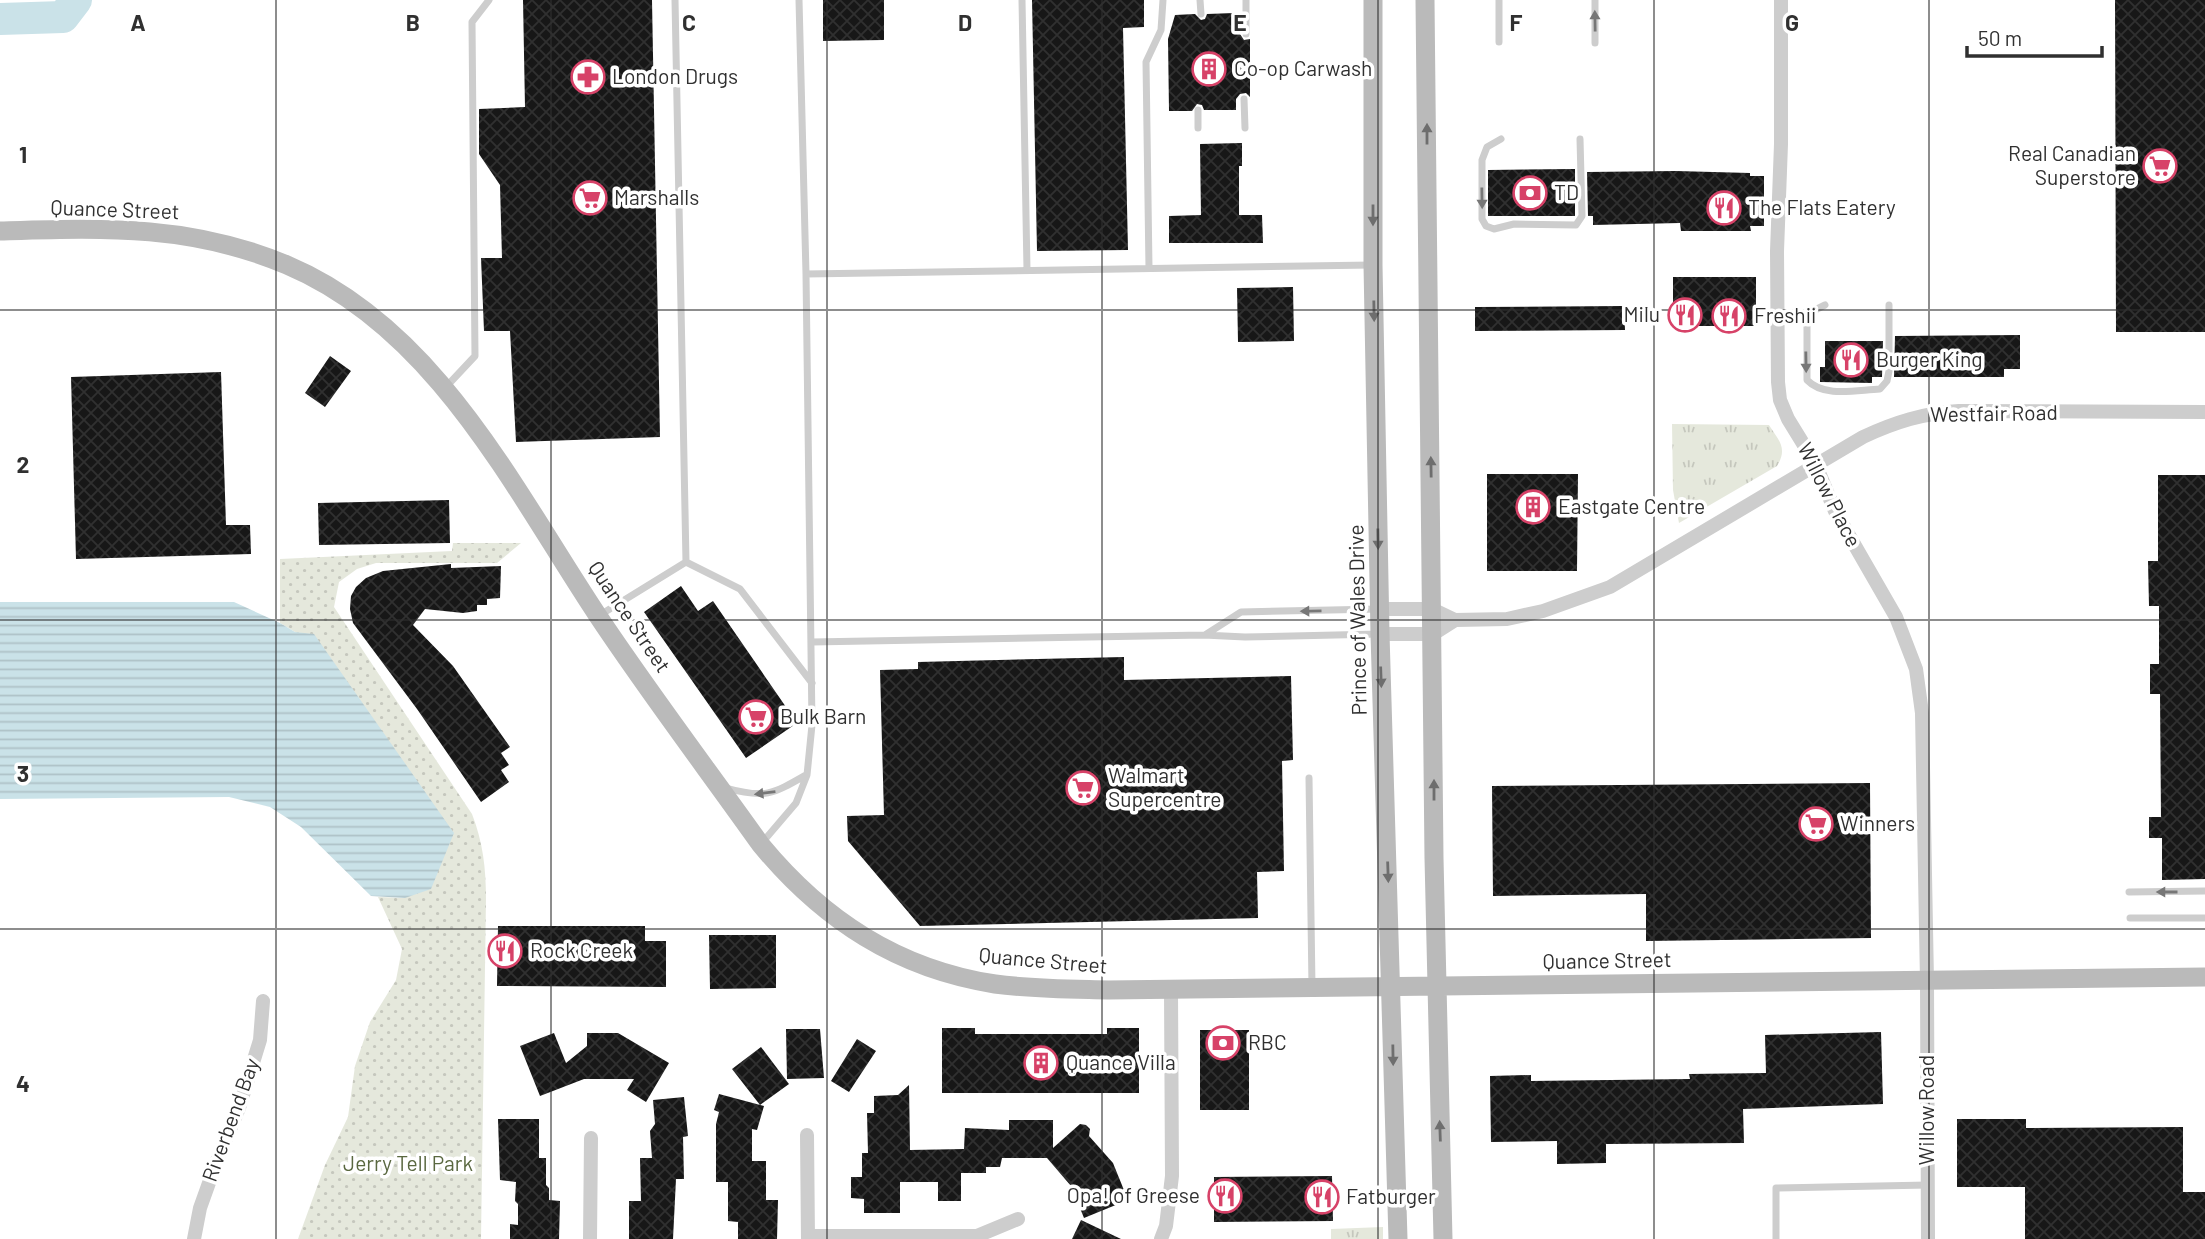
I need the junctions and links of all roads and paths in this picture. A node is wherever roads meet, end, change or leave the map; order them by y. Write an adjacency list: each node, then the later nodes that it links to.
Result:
1 (489, 0): 30 (lane)
2 (675, 0): 33 (lane)
3 (799, 0): 27 (lane)
4 (1021, 0): 26 (lane)
5 (1163, 0): 25 (lane)
6 (1200, 0): 13 (lane)
7 (1246, 0): 14 (lane)
8 (1373, 0): 24 (street, Prince of Wales Drive, one-way to 24)
9 (1425, 0): 35 (street, one-way to 9)
10 (1499, 0): 15 (lane)
11 (1595, 0): 16 (lane, one-way to 11)
12 (1781, 0): 32 (street, Willow Place)
13 (1201, 14)
14 (1246, 34)
15 (1499, 42)
16 (1595, 43)
17 (1244, 99): 20 (lane)
18 (1198, 110): 19 (lane)
19 (1198, 128)
20 (1245, 128)
21 (1501, 139): 22 (lane, one-way to 22)
22 (1580, 139)
23 (0, 231): 30 (street, Quance Street)
24 (1373, 265): 25 (lane); 34 (street, Prince of Wales Drive, one-way to 34)
25 (1149, 268): 26 (lane)
26 (1027, 270): 27 (lane)
27 (806, 274): 41 (lane)
28 (1825, 304): 29 (lane, one-way to 29)
29 (1889, 304)
30 (444, 389): 36 (street, Quance Street)
31 (2205, 412): 32 (street, Westfair Road)
32 (1815, 463): 37 (street, Westfair Road); 52 (street, Willow Place)
33 (686, 562): 36 (lane); 42 (lane)
34 (1379, 609): 35 (street, Westfair Road); 39 (lane, one-way to 39); 40 (street, Prince of Wales Drive)
35 (1432, 609): 37 (street, Westfair Road); 38 (street)
36 (598, 616): 45 (street, Quance Street)
37 (1455, 620): 38 (street)
38 (1433, 634): 40 (street); 54 (street, one-way to 38)
39 (1204, 635): 40 (lane); 41 (lane)
40 (1380, 635): 53 (street, Prince of Wales Drive, one-way to 53)
41 (812, 642): 42 (lane)
42 (813, 683): 43 (lane)
43 (807, 775): 45 (lane, one-way to 45); 46 (lane)
44 (1309, 778): 55 (lane)
45 (719, 786): 46 (street, Quance Street)
46 (761, 845): 56 (street, Quance Street)
47 (2205, 891): 48 (lane, one-way to 48)
48 (2129, 892)
49 (2130, 918): 50 (lane)
50 (2205, 918)
51 (2205, 977): 52 (street, Quance Street)
52 (1927, 981): 54 (street, Quance Street); 60 (street, Willow Road)
53 (1392, 986): 54 (street, Quance Street); 55 (street, Quance Street); 66 (street, Prince of Wales Drive, one-way to 66)
54 (1436, 986): 67 (street, one-way to 54)
55 (1312, 988): 56 (street, Quance Street)
56 (1171, 990): 65 (street)
57 (263, 1001): 63 (street, Riverbend Bay)
58 (807, 1135): 62 (street)
59 (591, 1138): 64 (street)
60 (1928, 1185): 68 (lane); 69 (street, Willow Road)
61 (1018, 1219): 62 (street)
62 (808, 1238)
63 (194, 1239)
64 (590, 1239)
65 (1161, 1239)
66 (1398, 1239)
67 (1443, 1239)
68 (1776, 1239)
69 (1928, 1239)

